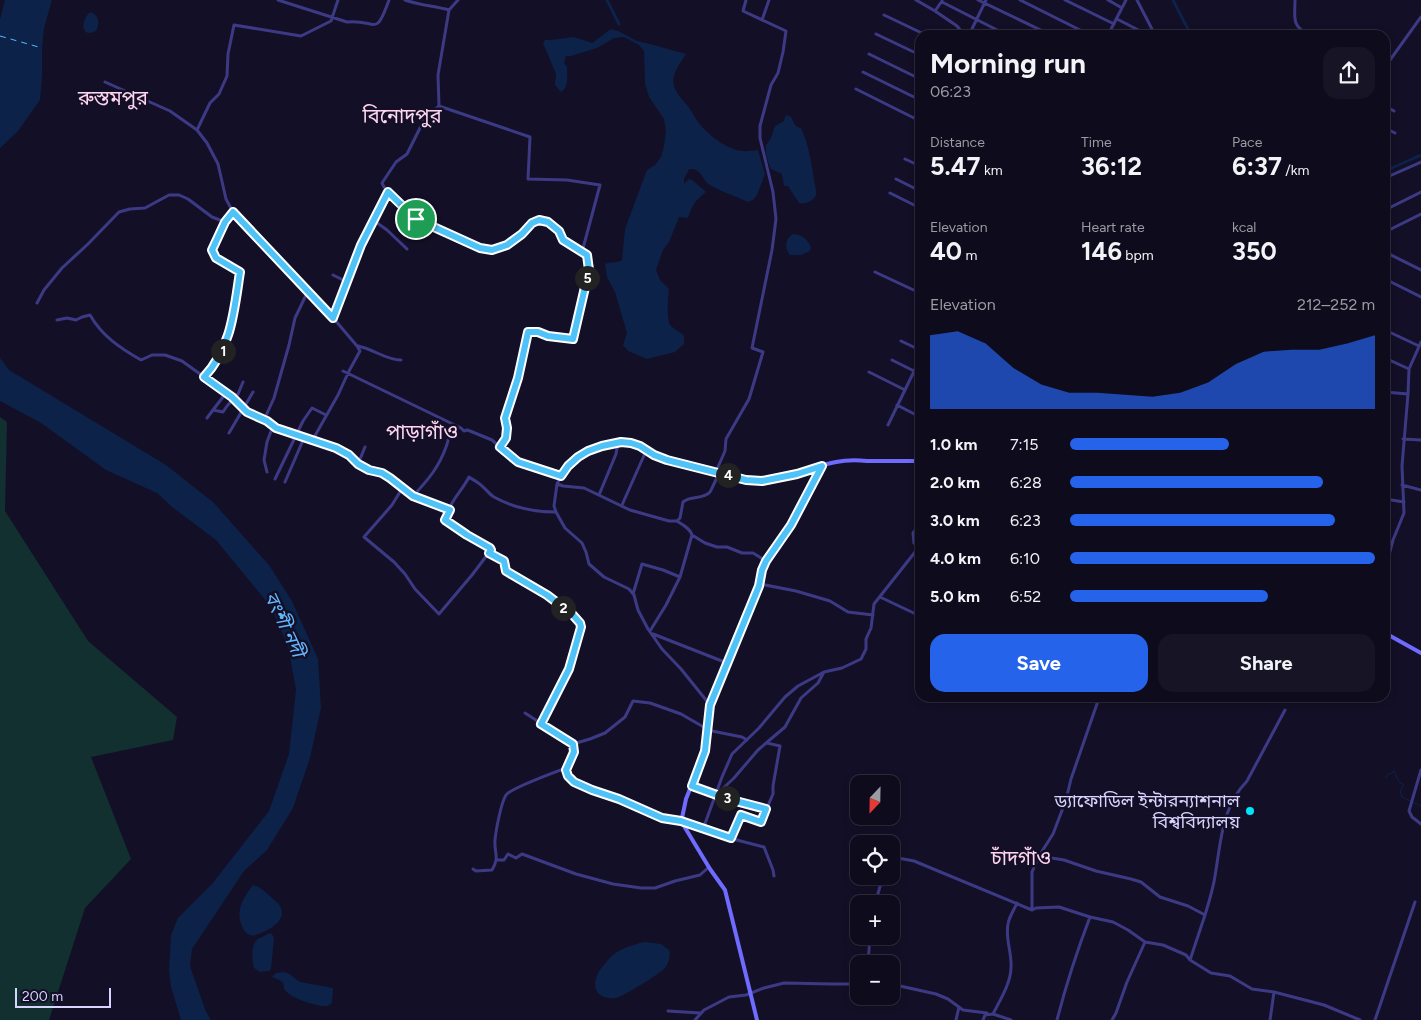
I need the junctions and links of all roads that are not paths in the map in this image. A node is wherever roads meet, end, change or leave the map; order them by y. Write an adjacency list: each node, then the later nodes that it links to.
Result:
1 (278, 0): 23 (street)
2 (338, 0): 23 (street)
3 (388, 0): 23 (street)
4 (405, 0): 19 (street)
5 (458, 0): 19 (street)
6 (746, 0): 25 (street)
7 (769, 0): 25 (street)
8 (916, 0): 20 (street)
9 (978, 0): 17 (street)
10 (1020, 0): 33 (street)
11 (1065, 0): 27 (street)
12 (1108, 0): 18 (street)
13 (1126, 0): 18 (street)
14 (1137, 0): 36 (street)
15 (1295, 0): 37 (street)
16 (942, 1): 20 (street); 26 (street)
17 (986, 2): 26 (street); 32 (street)
18 (1122, 8): 24 (street)
19 (449, 10): 47 (street)
20 (935, 11): 29 (street)
21 (884, 15): 28 (street)
22 (1421, 17): 41 (street)
23 (332, 18): 51 (street)
24 (1116, 19): 27 (street); 35 (street)
25 (762, 20): 130 (street)
26 (977, 20): 30 (street); 31 (street)
27 (1114, 24): 34 (street)
28 (916, 30)
29 (960, 30)
30 (972, 30)
31 (997, 30)
32 (1041, 30)
33 (1080, 30)
34 (1111, 30)
35 (1138, 30)
36 (1152, 30)
37 (1300, 30)
38 (876, 34): 39 (street)
39 (915, 53)
40 (869, 54): 43 (street)
41 (1390, 60)
42 (863, 72): 46 (street)
43 (915, 77)
44 (106, 82): 51 (street)
45 (856, 89): 50 (street)
46 (915, 98)
47 (438, 106): 60 (street); 71 (street)
48 (1390, 109): 49 (street)
49 (1394, 112)
50 (915, 118)
51 (197, 130): 65 (street)
52 (1390, 130): 53 (street)
53 (1395, 133)
54 (905, 159): 56 (street)
55 (1421, 162): 57 (street)
56 (915, 164)
57 (1390, 176)
58 (896, 180): 59 (street)
59 (915, 189)
60 (388, 192): 67 (street); 71 (street)
61 (1421, 192): 64 (street)
62 (890, 193): 63 (street)
63 (915, 206)
64 (1390, 208)
65 (233, 212): 68 (street); 78 (street)
66 (1421, 214): 69 (street)
67 (373, 220): 70 (street); 76 (street)
68 (225, 222): 81 (street); 98 (street)
69 (1390, 230)
70 (407, 249)
71 (582, 252): 124 (street)
72 (1390, 254): 73 (street)
73 (1421, 270)
74 (875, 272): 79 (street)
75 (333, 275): 76 (street)
76 (347, 282): 82 (street)
77 (1390, 282): 80 (street)
78 (308, 291): 82 (street); 112 (street)
79 (915, 291)
80 (1421, 297)
81 (37, 303)
82 (333, 318): 87 (street)
83 (57, 320): 98 (street)
84 (1390, 332): 88 (street)
85 (901, 341): 89 (street)
86 (1421, 342): 88 (street)
87 (357, 346): 90 (street); 97 (street)
88 (1418, 346): 93 (street)
89 (915, 348)
90 (401, 360)
91 (892, 360): 95 (street)
92 (1390, 360): 93 (street)
93 (1409, 369): 104 (street)
94 (343, 371): 97 (street)
95 (914, 371): 100 (street)
96 (869, 372): 100 (street)
97 (348, 373): 110 (street); 114 (street)
98 (204, 377): 103 (street)
99 (243, 382): 105 (street)
100 (905, 390): 106 (street)
101 (253, 392): 107 (street)
102 (1390, 392): 104 (street)
103 (226, 393): 105 (street); 108 (street)
104 (1408, 394): 119 (street)
105 (233, 399): 107 (street); 108 (street)
106 (897, 405): 109 (street); 113 (street)
107 (244, 408): 112 (street); 116 (street)
108 (213, 410): 111 (street)
109 (915, 414)
110 (326, 415): 117 (street); 121 (street)
111 (207, 418)
112 (264, 420): 115 (street)
113 (888, 424)
114 (453, 425): 124 (street); 139 (street)
115 (273, 426): 117 (street); 129 (street)
116 (229, 433)
117 (297, 436): 118 (street); 132 (street)
118 (304, 438): 121 (street); 133 (street)
119 (1403, 439): 120 (street); 135 (street)
120 (1421, 440)
121 (312, 441): 127 (street)
122 (618, 443): 125 (street); 131 (street); 138 (street)
123 (365, 447): 127 (street)
124 (500, 447): 131 (street)
125 (646, 451): 130 (street); 142 (street)
126 (915, 461): 128 (street)
127 (358, 464): 136 (street)
128 (822, 466): 130 (street); 152 (street)
129 (267, 472)
130 (720, 473): 145 (street)
131 (561, 476): 134 (street)
132 (275, 479)
133 (285, 482)
134 (557, 484): 138 (street); 144 (street)
135 (1402, 485): 137 (street); 141 (street)
136 (403, 487): 139 (street); 151 (street)
137 (1421, 490)
138 (599, 495): 142 (street)
139 (413, 496): 143 (street)
140 (1390, 500): 141 (street)
141 (1404, 502): 149 (street)
142 (622, 505): 145 (street)
143 (449, 509): 144 (street); 151 (street)
144 (556, 512): 155 (street)
145 (677, 521): 147 (street)
146 (915, 530): 148 (street)
147 (692, 535): 152 (street); 153 (street)
148 (915, 544)
149 (1390, 551)
150 (915, 552): 156 (street)
151 (489, 553): 168 (street)
152 (766, 561): 154 (street)
153 (680, 577): 155 (street); 159 (street)
154 (760, 584): 158 (street); 162 (street)
155 (633, 594): 159 (street)
156 (880, 598): 157 (street); 158 (street)
157 (915, 614)
158 (873, 615): 163 (street)
159 (651, 632): 162 (street); 165 (street)
160 (1390, 636): 161 (street)
161 (1421, 653)
162 (727, 663): 165 (street)
163 (824, 672): 170 (street); 171 (street)
164 (1098, 702): 182 (street)
165 (710, 705): 169 (street)
166 (1285, 710): 191 (street)
167 (525, 713): 168 (street)
168 (541, 724): 172 (street)
169 (707, 730): 170 (street); 172 (street); 175 (street)
170 (747, 740): 176 (street)
171 (766, 743): 176 (street); 177 (street)
172 (573, 744): 173 (street)
173 (566, 768): 178 (street); 184 (street)
174 (1421, 770): 179 (street)
175 (692, 786): 176 (street); 178 (street)
176 (716, 794): 177 (street); 180 (street)
177 (766, 809): 181 (street)
178 (681, 821): 180 (street); 185 (street)
179 (1421, 824)
180 (703, 829): 181 (street)
181 (731, 838): 187 (street)
182 (1039, 856): 190 (street); 191 (street)
183 (900, 858): 189 (street)
184 (497, 860): 185 (street); 186 (street)
185 (709, 866): 198 (street)
186 (473, 869)
187 (774, 876)
188 (1415, 902): 212 (street)
189 (1017, 903): 190 (street); 202 (street)
190 (1032, 910): 192 (street)
191 (1205, 915): 194 (street)
192 (1090, 917): 193 (street); 208 (street)
193 (1144, 942): 194 (street); 209 (street)
194 (1190, 960): 197 (street)
195 (850, 984): 198 (street)
196 (900, 986): 199 (street)
197 (1274, 992): 210 (street); 211 (street)
198 (751, 994): 201 (street); 204 (street)
199 (958, 1007): 202 (street); 205 (street)
200 (668, 1011): 201 (street)
201 (700, 1013): 203 (street)
202 (993, 1014): 206 (street); 207 (street)
203 (695, 1020)
204 (757, 1020)
205 (956, 1020)
206 (983, 1020)
207 (1011, 1020)
208 (1057, 1020)
209 (1112, 1020)
210 (1270, 1020)
211 (1360, 1020)
212 (1375, 1020)

